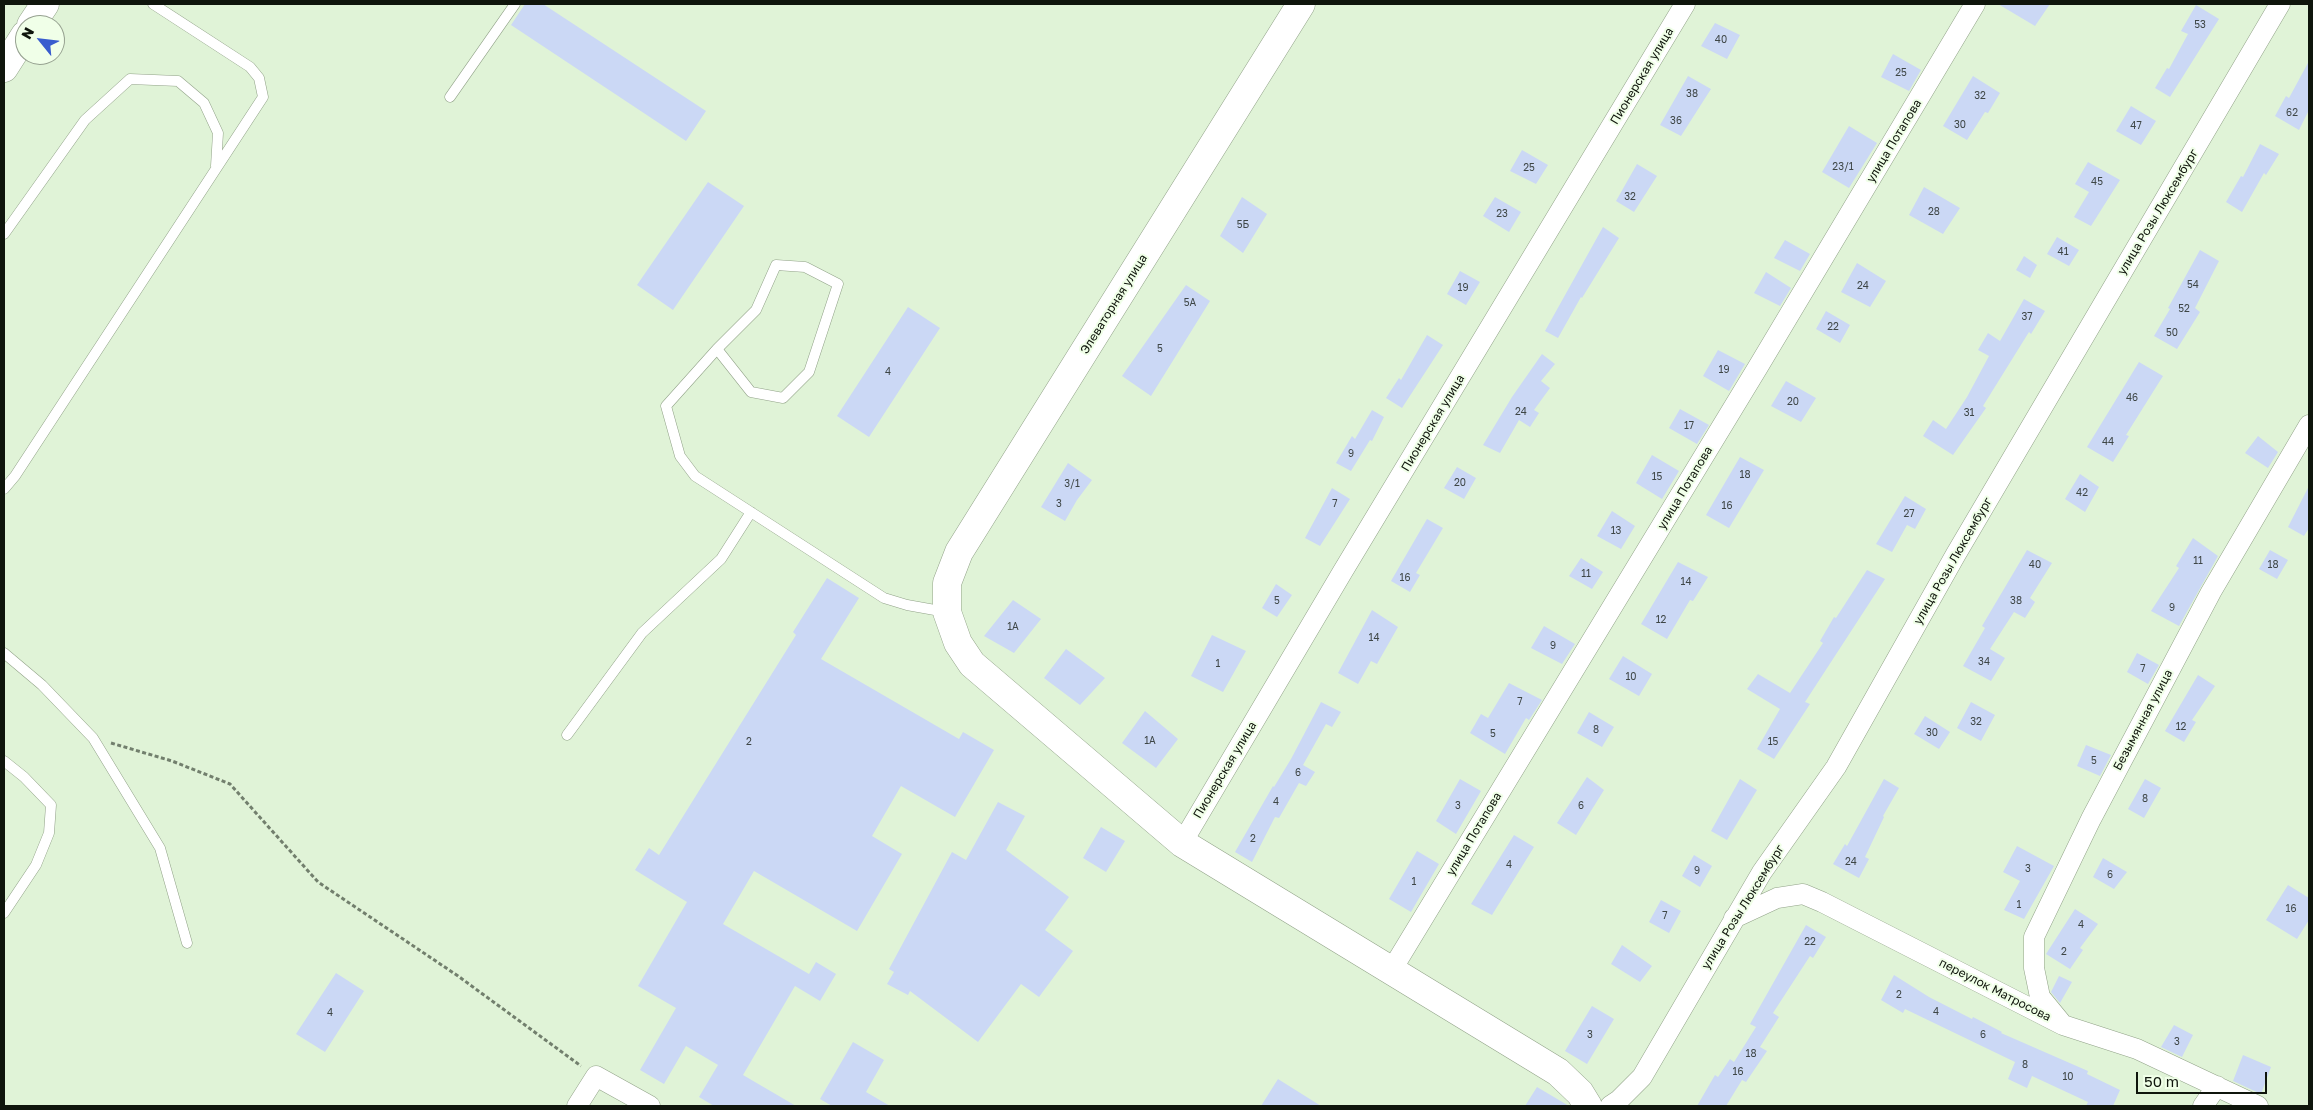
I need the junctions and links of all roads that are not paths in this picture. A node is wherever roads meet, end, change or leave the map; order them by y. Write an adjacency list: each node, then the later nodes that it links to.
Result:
1 (45, 4): 8 (main road)
2 (153, 4): 12 (lane)
3 (515, 4): 11 (lane)
4 (1301, 4): 18 (main road, Элеваторная улица)
5 (1685, 4): 22 (street, Пионерская улица)
6 (1976, 4): 26 (street, улица Потапова)
7 (2280, 4): 24 (street, улица Розы Люксембург)
8 (38, 15)
9 (15, 51): 10 (main road)
10 (4, 68)
11 (450, 96)
12 (216, 167): 13 (lane); 16 (lane)
13 (4, 234)
14 (717, 349): 14 (lane); 17 (lane)
15 (2309, 425): 27 (street, Безымянная улица)
16 (4, 489)
17 (751, 512): 18 (lane); 20 (lane)
18 (947, 612): 22 (main road)
19 (4, 653): 25 (lane)
20 (566, 735)
21 (4, 761): 23 (lane)
22 (1182, 842): 26 (main road)
23 (4, 914)
24 (1734, 918): 27 (street, переулок Матросова); 32 (street, улица Розы Люксембург)
25 (187, 943)
26 (1391, 971): 31 (main road)
27 (2063, 1025): 28 (street, переулок Матросова)
28 (2217, 1086): 33 (street); 34 (street, переулок Матросова)
29 (576, 1106): 30 (street)
30 (650, 1106)
31 (1588, 1106)
32 (1610, 1106)
33 (2203, 1106)
34 (2258, 1106)

